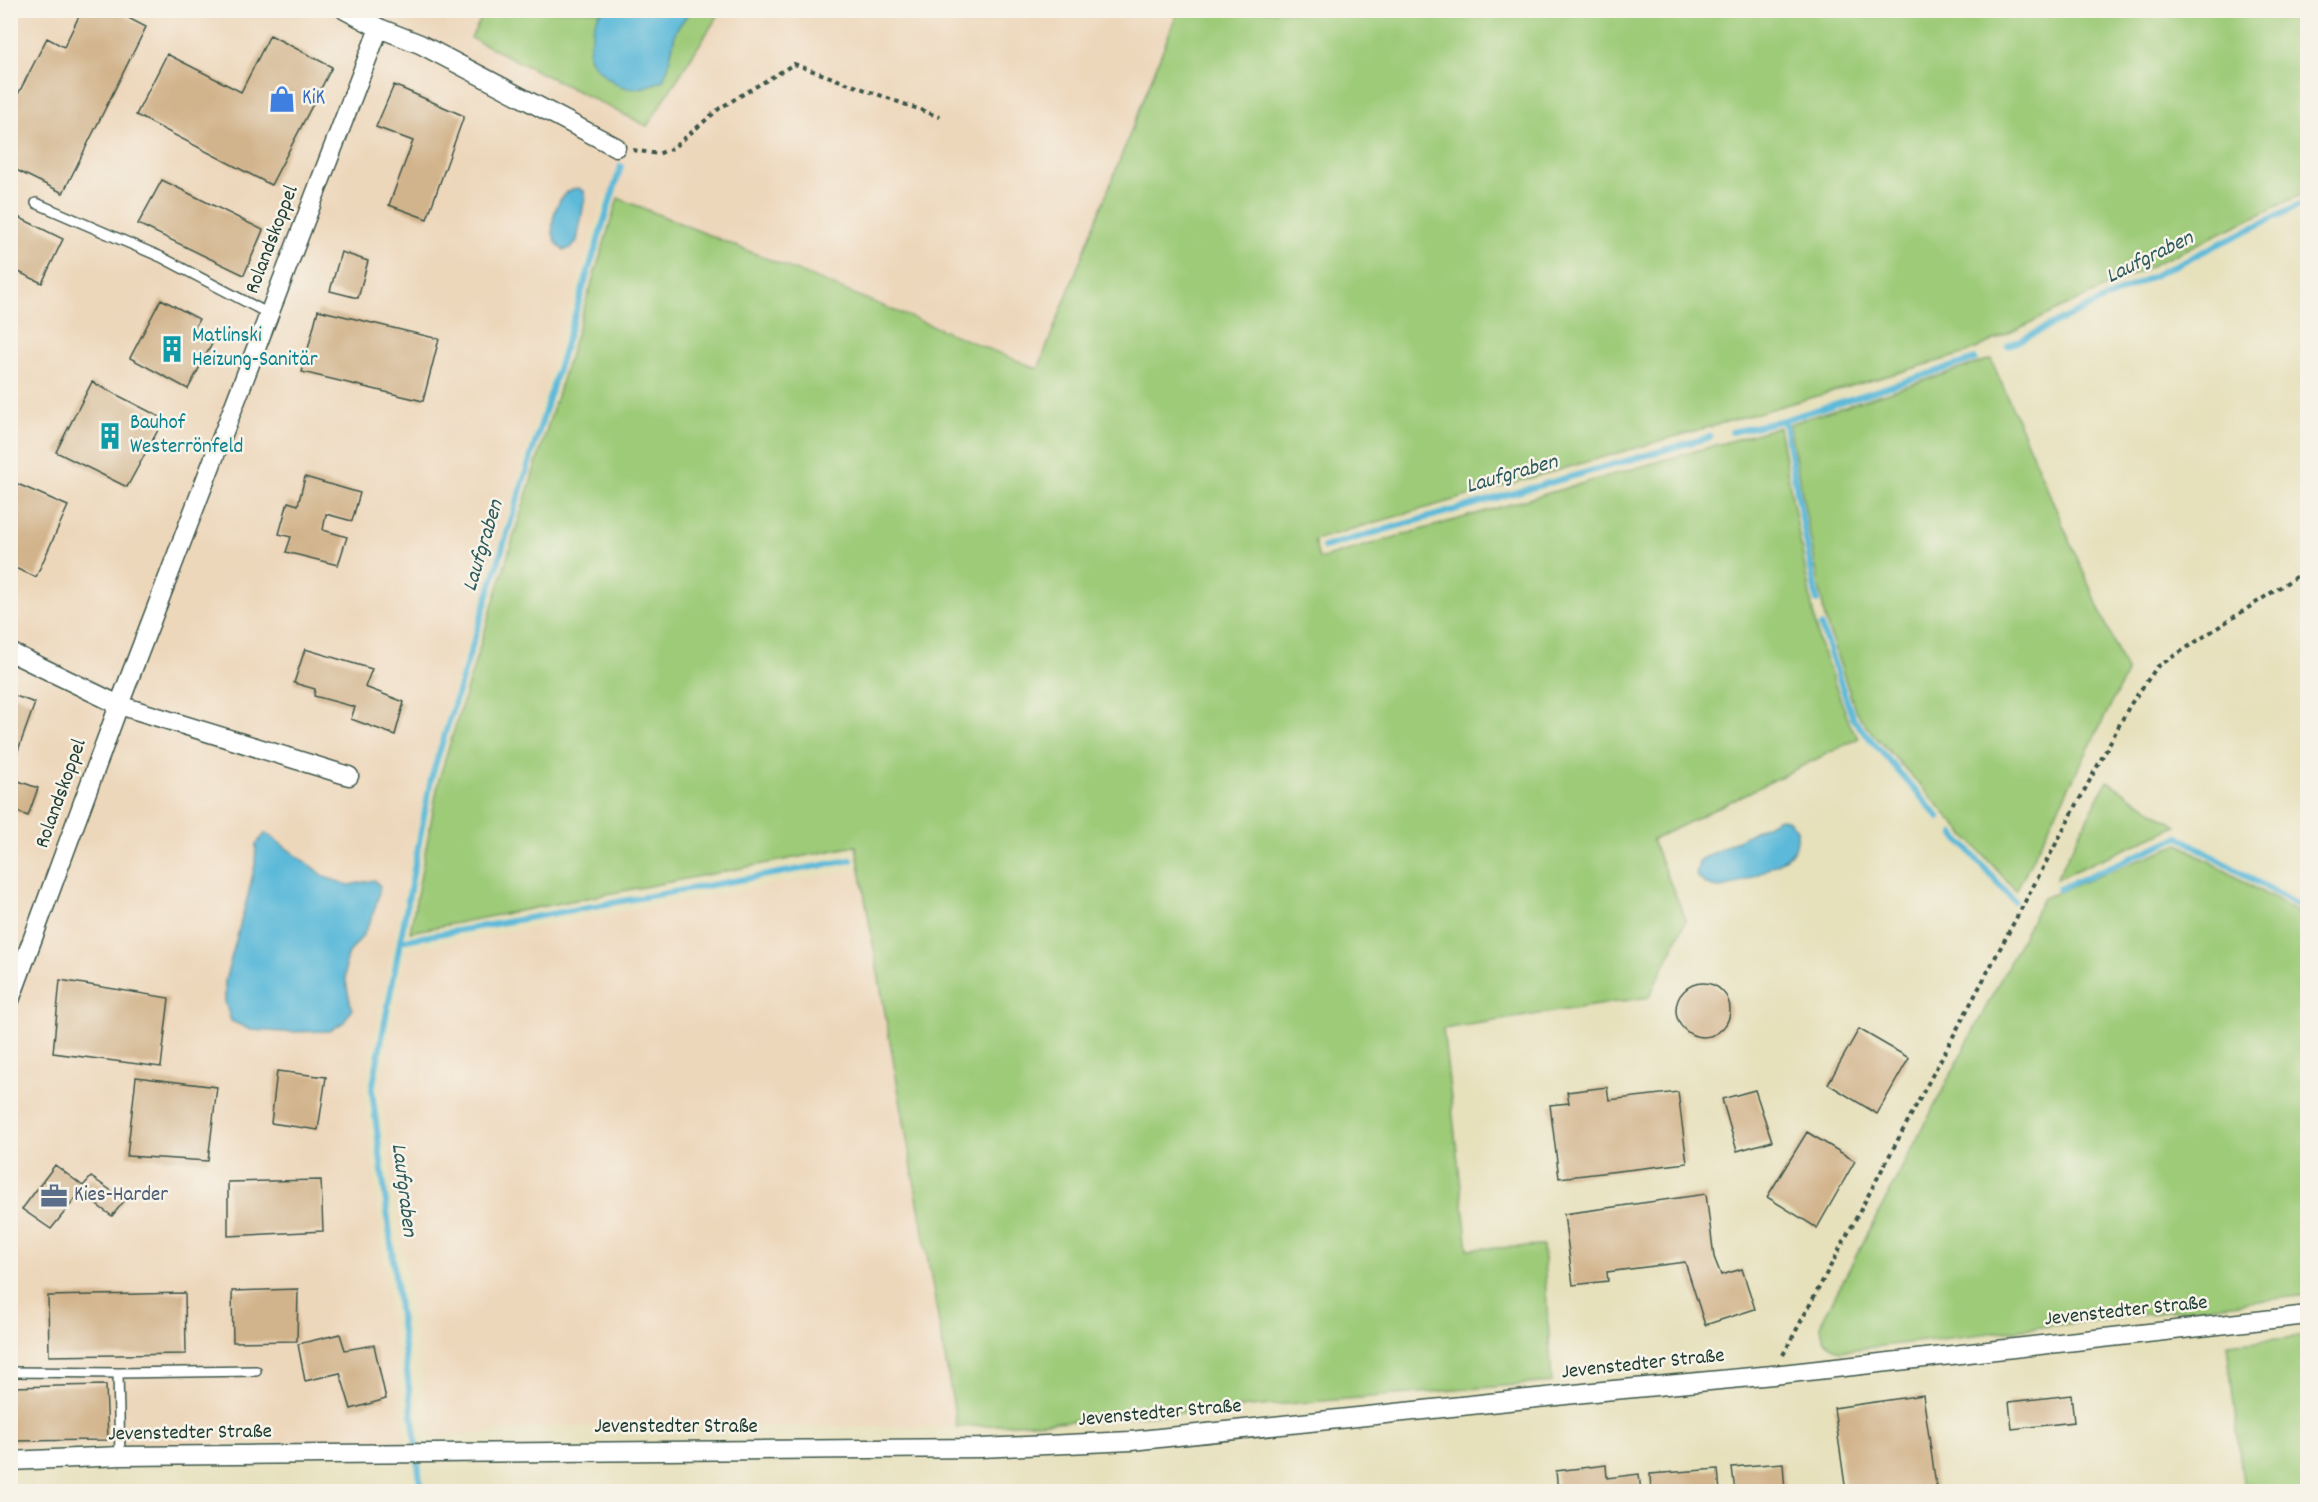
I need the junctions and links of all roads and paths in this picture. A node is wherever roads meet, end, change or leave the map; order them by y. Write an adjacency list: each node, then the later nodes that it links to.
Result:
1 (345, 10): 2 (street)
2 (379, 28): 4 (street); 6 (street, Rolandskoppel)
3 (940, 117): 4 (path)
4 (616, 147)
5 (36, 203): 6 (lane)
6 (269, 314): 9 (street, Rolandskoppel)
7 (2307, 569): 16 (path)
8 (10, 652): 9 (street)
9 (119, 705): 10 (street); 11 (street, Rolandskoppel)
10 (349, 776)
11 (10, 1000)
12 (2307, 1315): 16 (street, Jevenstedter Straße)
13 (256, 1371): 15 (lane)
14 (10, 1372): 15 (lane)
15 (118, 1372): 17 (lane)
16 (1773, 1375): 17 (street, Jevenstedter Straße)
17 (120, 1456): 18 (street, Jevenstedter Straße)
18 (10, 1461)

